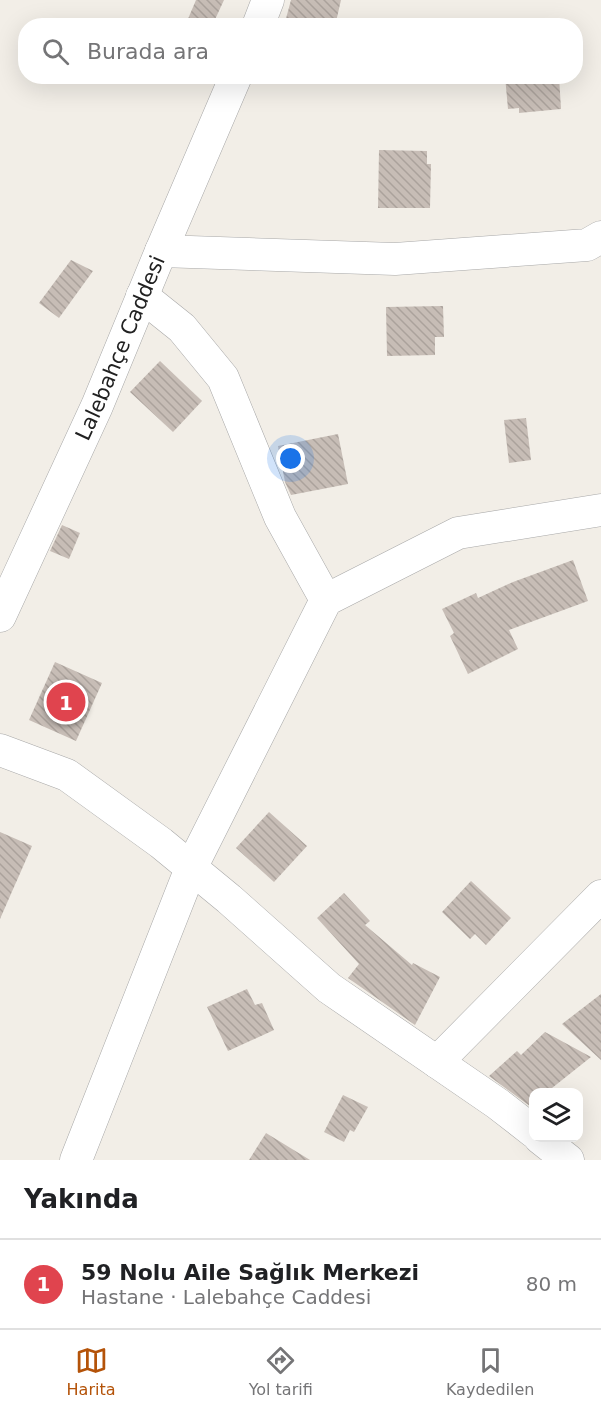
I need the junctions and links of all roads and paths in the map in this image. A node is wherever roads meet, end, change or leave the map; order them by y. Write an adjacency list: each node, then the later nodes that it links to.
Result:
1 (268, 0): 2 (street)
2 (261, 18)
3 (233, 84): 5 (street, Lalebahçe Caddesi)
4 (601, 237): 5 (street)
5 (161, 251): 6 (street, Lalebahçe Caddesi)
6 (142, 296): 8 (street); 9 (street, Lalebahçe Caddesi)
7 (601, 510): 8 (street)
8 (326, 600): 11 (street)
9 (0, 616)
10 (0, 750): 11 (street)
11 (191, 868): 13 (street); 16 (street)
12 (601, 896): 13 (street)
13 (437, 1062): 14 (street)
14 (529, 1128)
15 (546, 1142): 17 (street)
16 (76, 1160)
17 (568, 1160)

